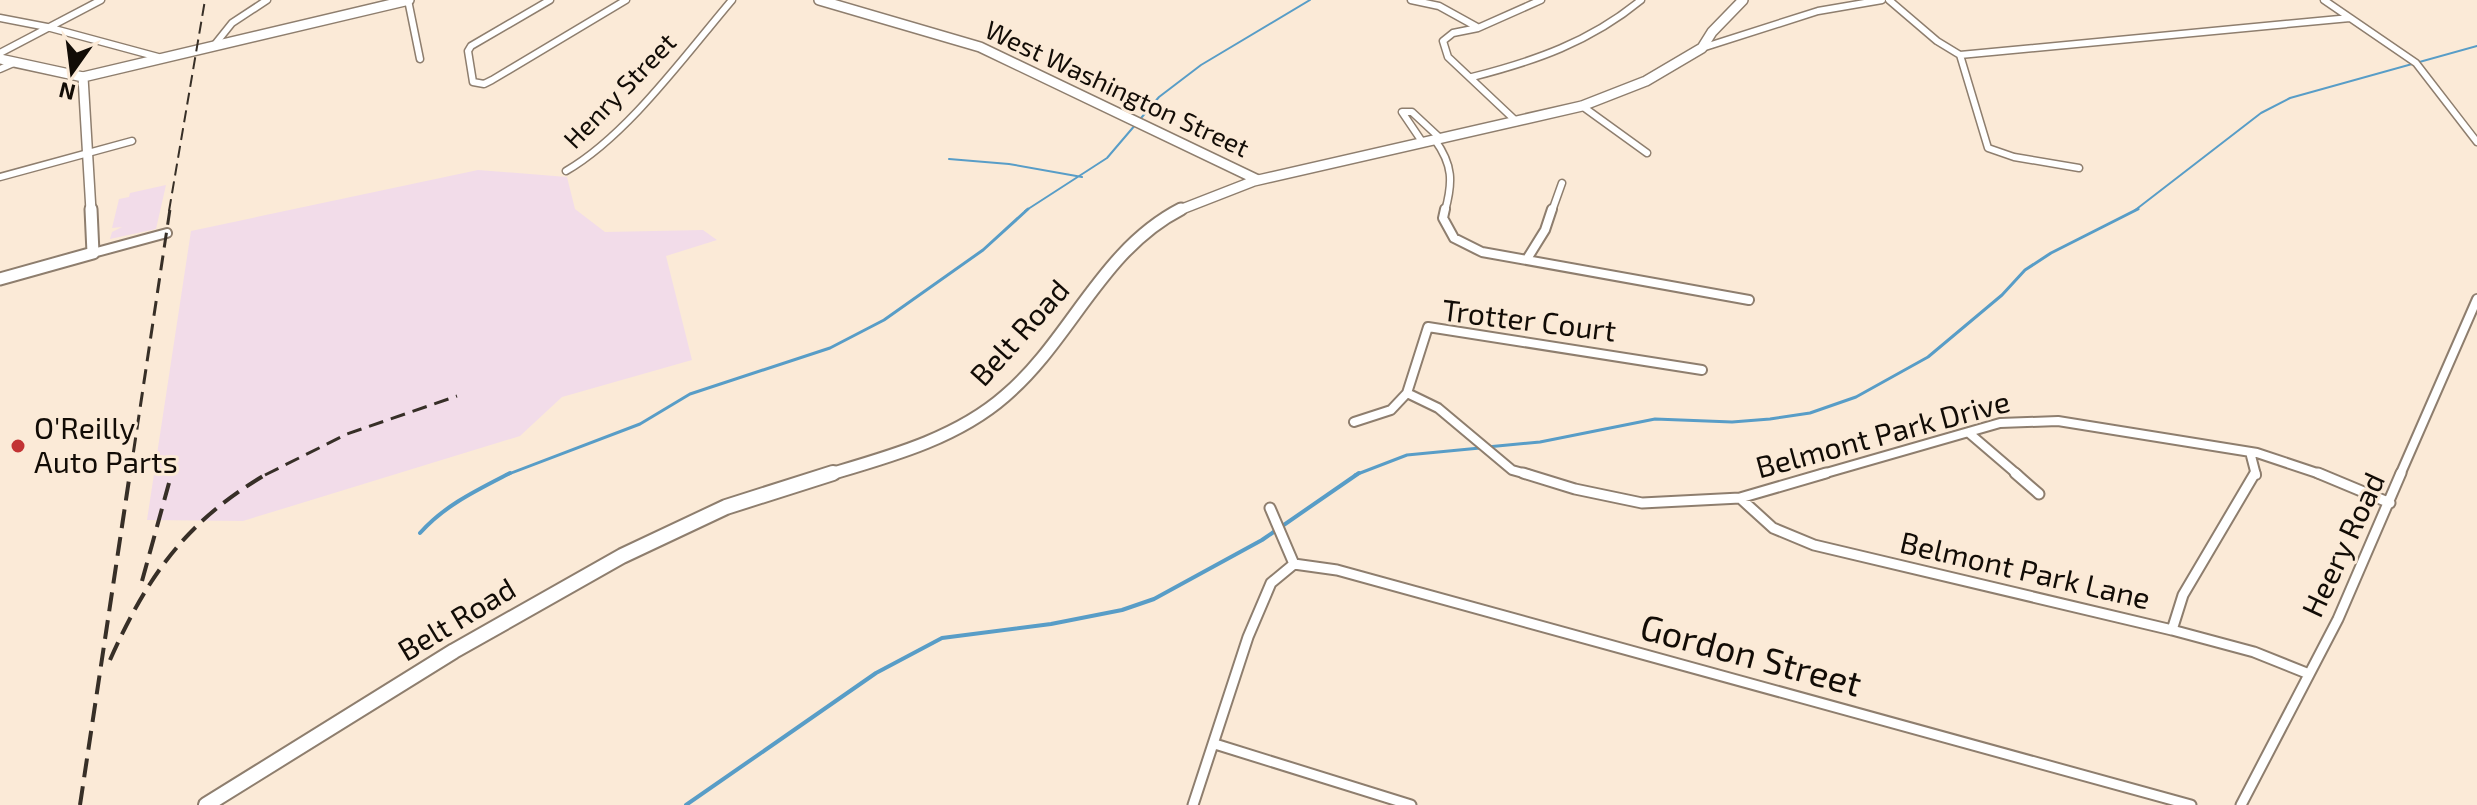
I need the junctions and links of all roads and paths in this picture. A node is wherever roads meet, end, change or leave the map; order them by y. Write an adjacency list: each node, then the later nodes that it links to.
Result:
1 (101, 0): 17 (street)
2 (267, 0): 19 (street)
3 (408, 0): 19 (street); 24 (street)
4 (550, 0): 5 (street)
5 (626, 0)
6 (732, 0): 37 (street, Henry Street)
7 (819, 0): 39 (street, West Washington Street)
8 (1411, 0): 18 (street)
9 (1541, 0): 18 (street)
10 (1641, 0): 28 (street)
11 (1882, 0): 20 (street)
12 (1889, 0): 21 (street)
13 (2324, 0): 16 (street)
14 (1737, 1): 20 (street, Belt Road)
15 (0, 18): 17 (street)
16 (2350, 18): 21 (street); 33 (street)
17 (47, 27): 22 (street); 23 (street)
18 (1478, 28): 28 (street)
19 (216, 43): 23 (street)
20 (1702, 48): 29 (street, Belt Road)
21 (1960, 55): 36 (street)
22 (0, 56): 25 (street)
23 (158, 57): 27 (street)
24 (420, 59)
25 (16, 62): 26 (street); 27 (street)
26 (0, 69)
27 (83, 77): 35 (street)
28 (1472, 77): 30 (street)
29 (1582, 106): 30 (street, Belt Road); 34 (street)
30 (1517, 122): 32 (street, Belt Road)
31 (132, 141): 35 (street)
32 (1433, 141): 32 (street); 39 (street, Belt Road); 43 (street)
33 (2477, 142)
34 (1647, 153)
35 (87, 154): 38 (street); 42 (street)
36 (2079, 168)
37 (566, 171)
38 (0, 177)
39 (1258, 180): 60 (street, Belt Road)
40 (1562, 183): 43 (street)
41 (167, 233): 42 (street)
42 (93, 253): 44 (street)
43 (1527, 259): 46 (street)
44 (0, 279)
45 (2477, 299): 54 (street, Heery Road)
46 (1749, 300)
47 (1702, 370): 48 (street, Trotter Court)
48 (1407, 393): 49 (street); 53 (street, Belmont Park Drive)
49 (1354, 422)
50 (1969, 433): 51 (street, Belmont Park Drive); 52 (street); 53 (street, Belmont Park Drive)
51 (2250, 452): 54 (street, Belmont Park Drive); 57 (street)
52 (2039, 494)
53 (1740, 498): 57 (street, Belmont Park Lane)
54 (2390, 503): 58 (street, Heery Road)
55 (1270, 508): 56 (street)
56 (1294, 564): 59 (street); 63 (street, Gordon Street)
57 (2172, 630): 58 (street, Belmont Park Lane)
58 (2309, 674): 64 (street, Heery Road)
59 (1215, 744): 61 (street); 62 (street)
60 (206, 805)
61 (1193, 805)
62 (1411, 805)
63 (2191, 805)
64 (2241, 805)

